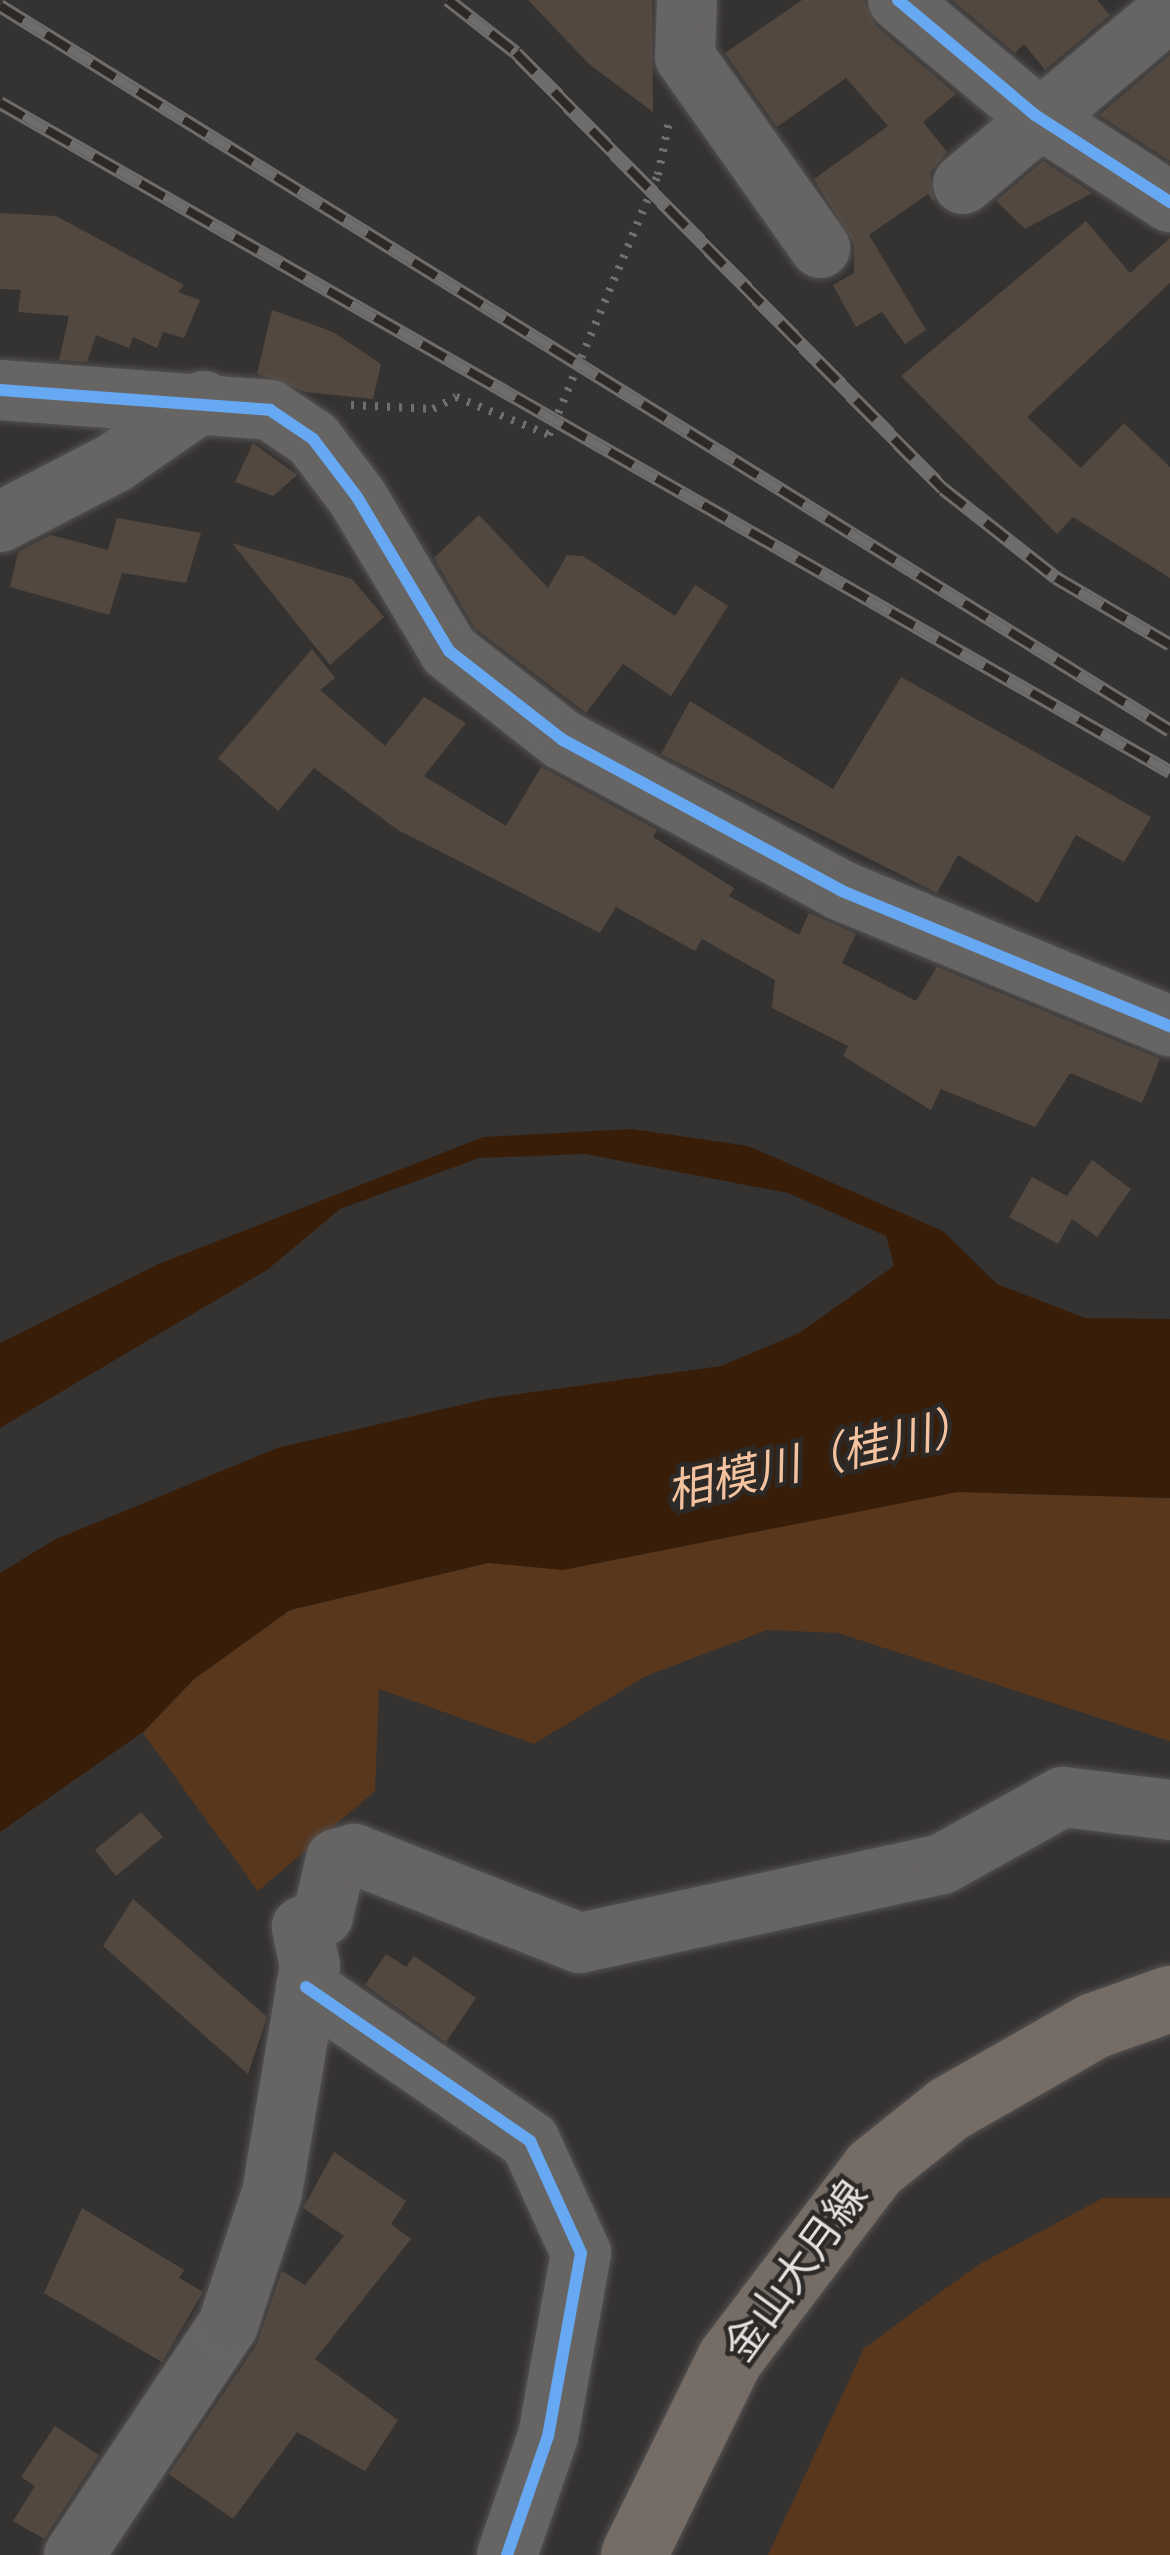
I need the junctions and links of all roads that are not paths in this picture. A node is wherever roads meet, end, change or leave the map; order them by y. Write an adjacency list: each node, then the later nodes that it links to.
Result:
1 (687, 0): 7 (street)
2 (898, 0): 4 (street)
3 (1170, 10): 4 (street)
4 (1043, 120): 5 (street); 6 (street)
5 (1158, 174)
6 (963, 184)
7 (820, 248)
8 (0, 390): 9 (street)
9 (204, 401): 10 (street); 11 (street)
10 (0, 522)
11 (1170, 1026)
12 (1170, 1810): 13 (street)
13 (307, 1987): 15 (street); 16 (street)
14 (1170, 2000): 17 (main road, 金山大月線)
15 (74, 2555)
16 (508, 2555)
17 (634, 2555)

